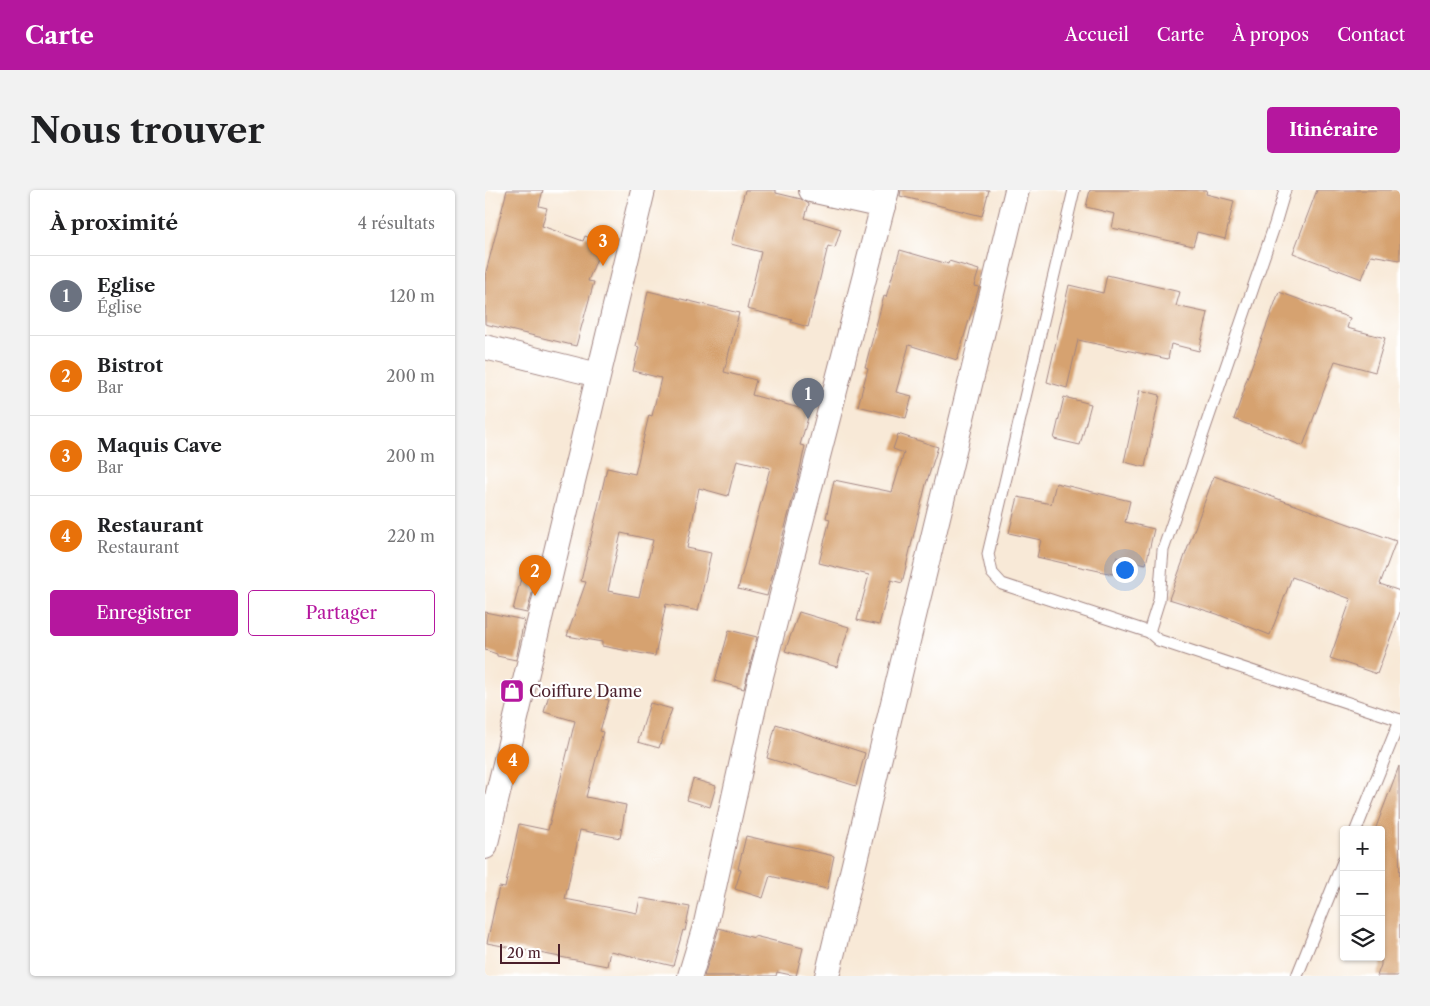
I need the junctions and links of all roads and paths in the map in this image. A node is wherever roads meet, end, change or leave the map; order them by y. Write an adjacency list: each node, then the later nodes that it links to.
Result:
1 (643, 190): 8 (street)
2 (811, 190): 6 (street)
3 (1017, 190): 15 (street)
4 (1074, 190): 9 (lane)
5 (1285, 190): 9 (lane)
6 (885, 198): 14 (street)
7 (485, 347): 8 (street)
8 (598, 375): 12 (street)
9 (1149, 632): 10 (lane)
10 (1400, 720): 11 (lane)
11 (1358, 826)
12 (485, 846)
13 (1340, 869): 16 (lane)
14 (690, 976)
15 (827, 976)
16 (1297, 976)

